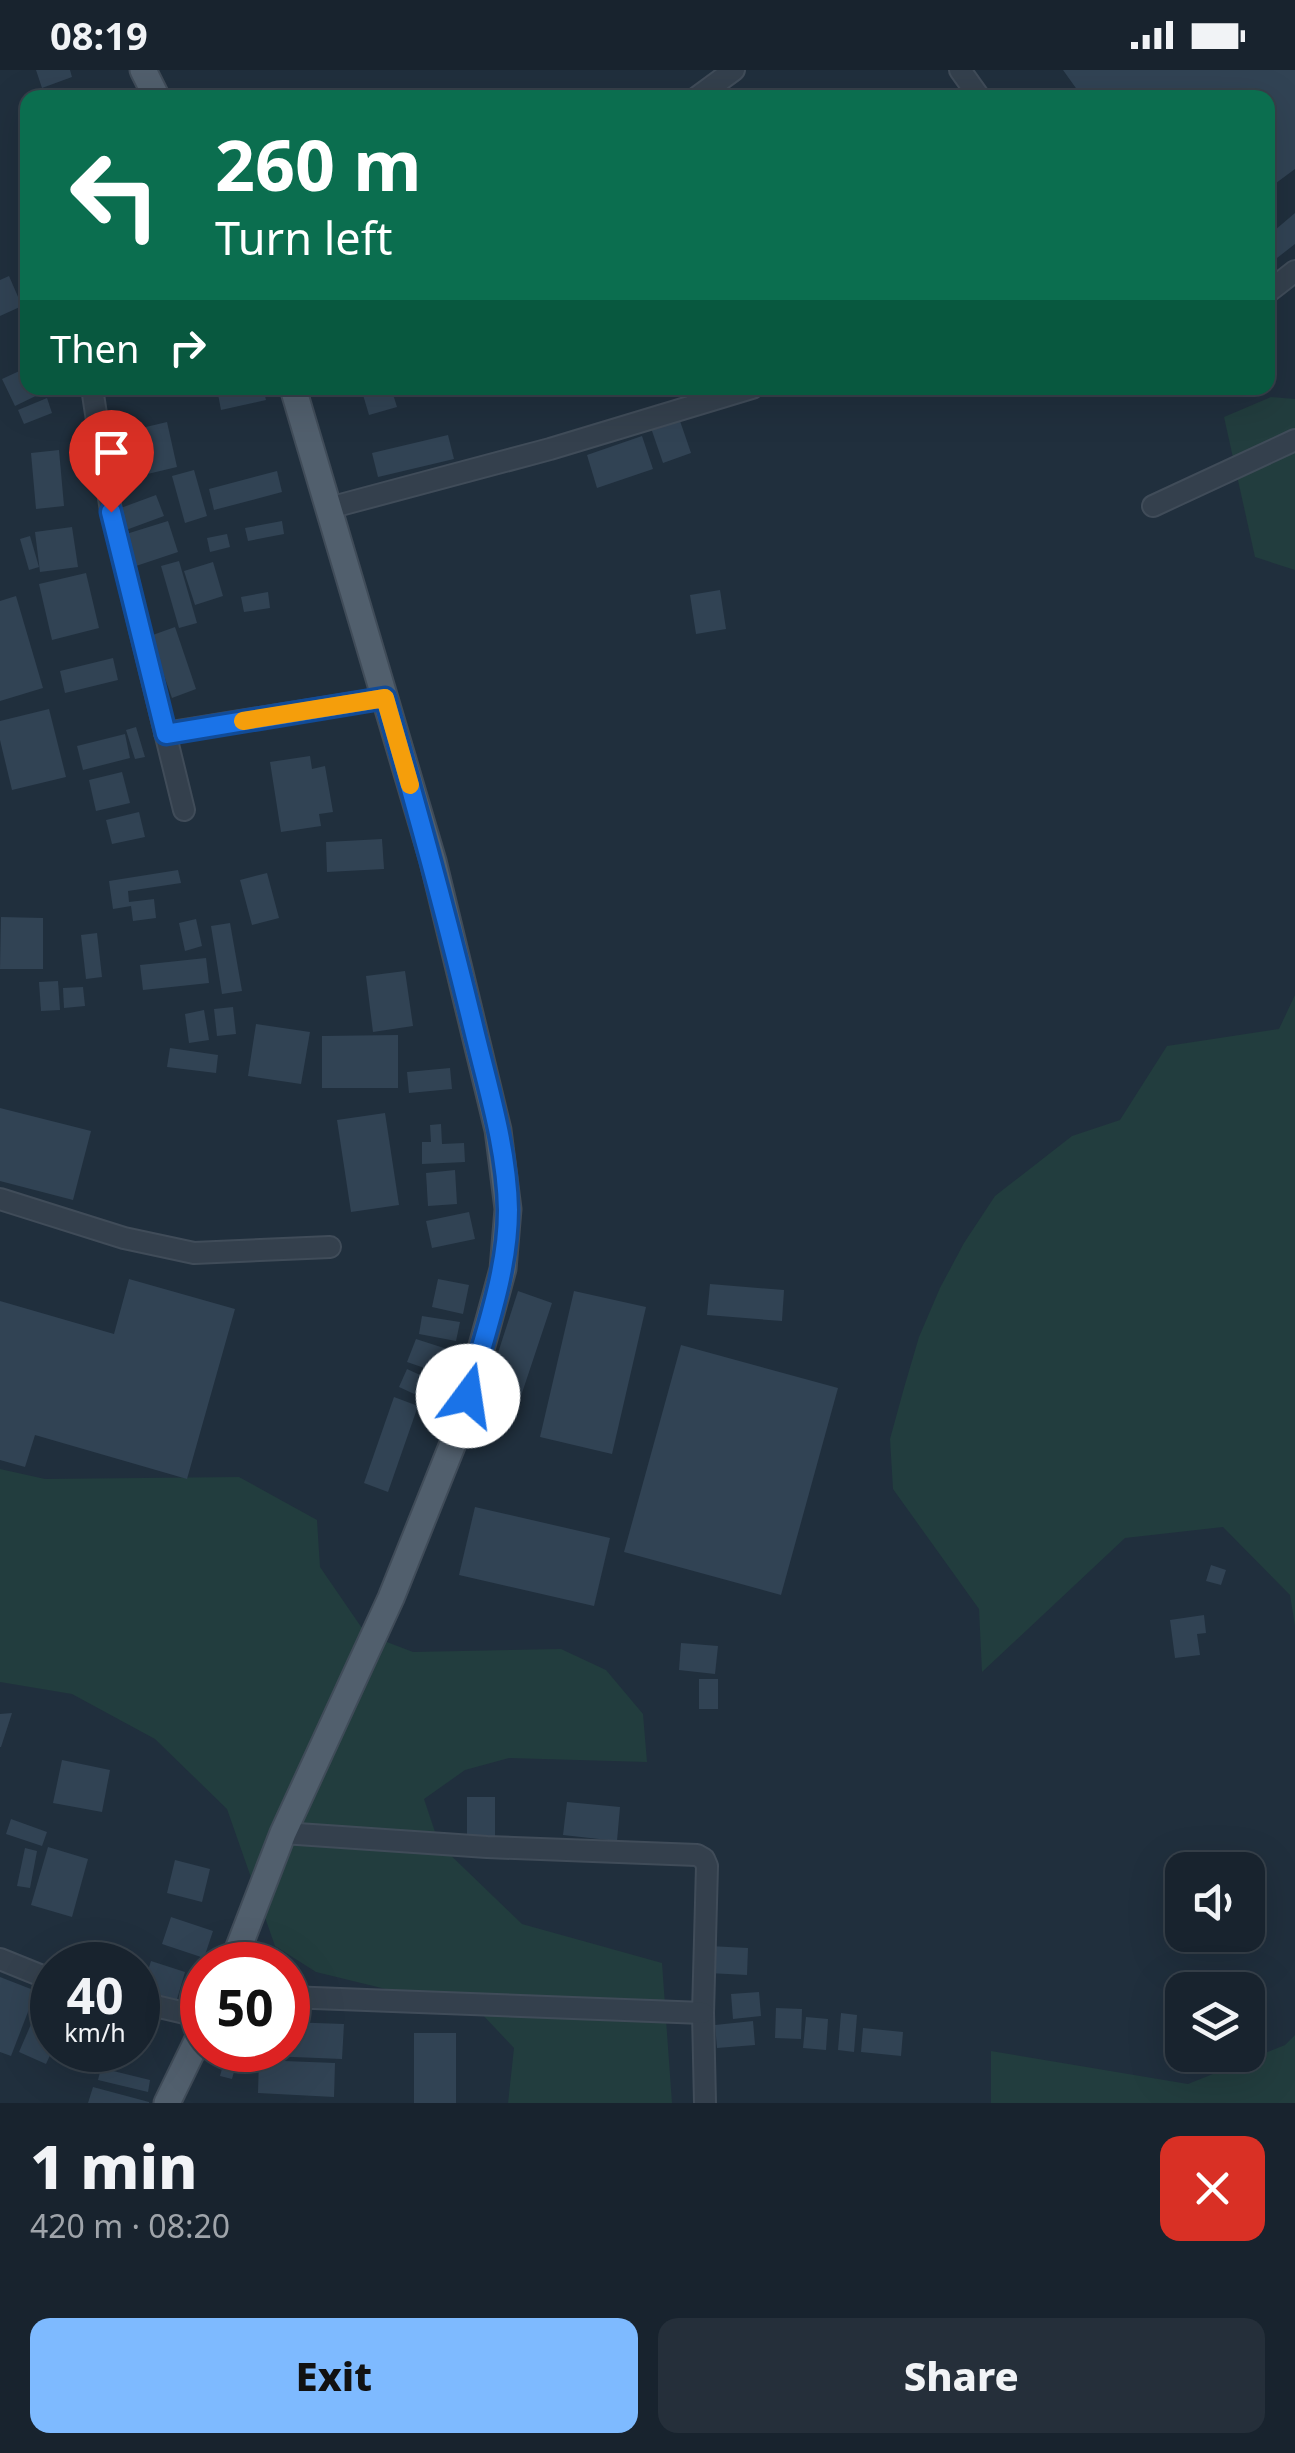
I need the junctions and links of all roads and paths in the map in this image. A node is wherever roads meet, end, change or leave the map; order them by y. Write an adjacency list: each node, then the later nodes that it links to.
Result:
1 (734, 70): 2 (street)
2 (707, 90)
3 (1295, 271): 4 (street)
4 (1275, 287)
5 (93, 395): 12 (street)
6 (295, 395): 10 (main road)
7 (729, 395): 10 (street)
8 (1295, 440): 9 (street)
9 (1153, 506)
10 (329, 508): 11 (main road)
11 (385, 698): 12 (street); 16 (main road)
12 (166, 734): 13 (street)
13 (184, 810)
14 (0, 1199): 15 (street)
15 (330, 1247)
16 (283, 1833): 17 (main road); 21 (street)
17 (241, 1942)
18 (0, 1959): 19 (street)
19 (30, 1971)
20 (310, 1998): 21 (street)
21 (703, 2013): 24 (street)
22 (182, 2072): 23 (main road)
23 (167, 2103)
24 (706, 2103)

